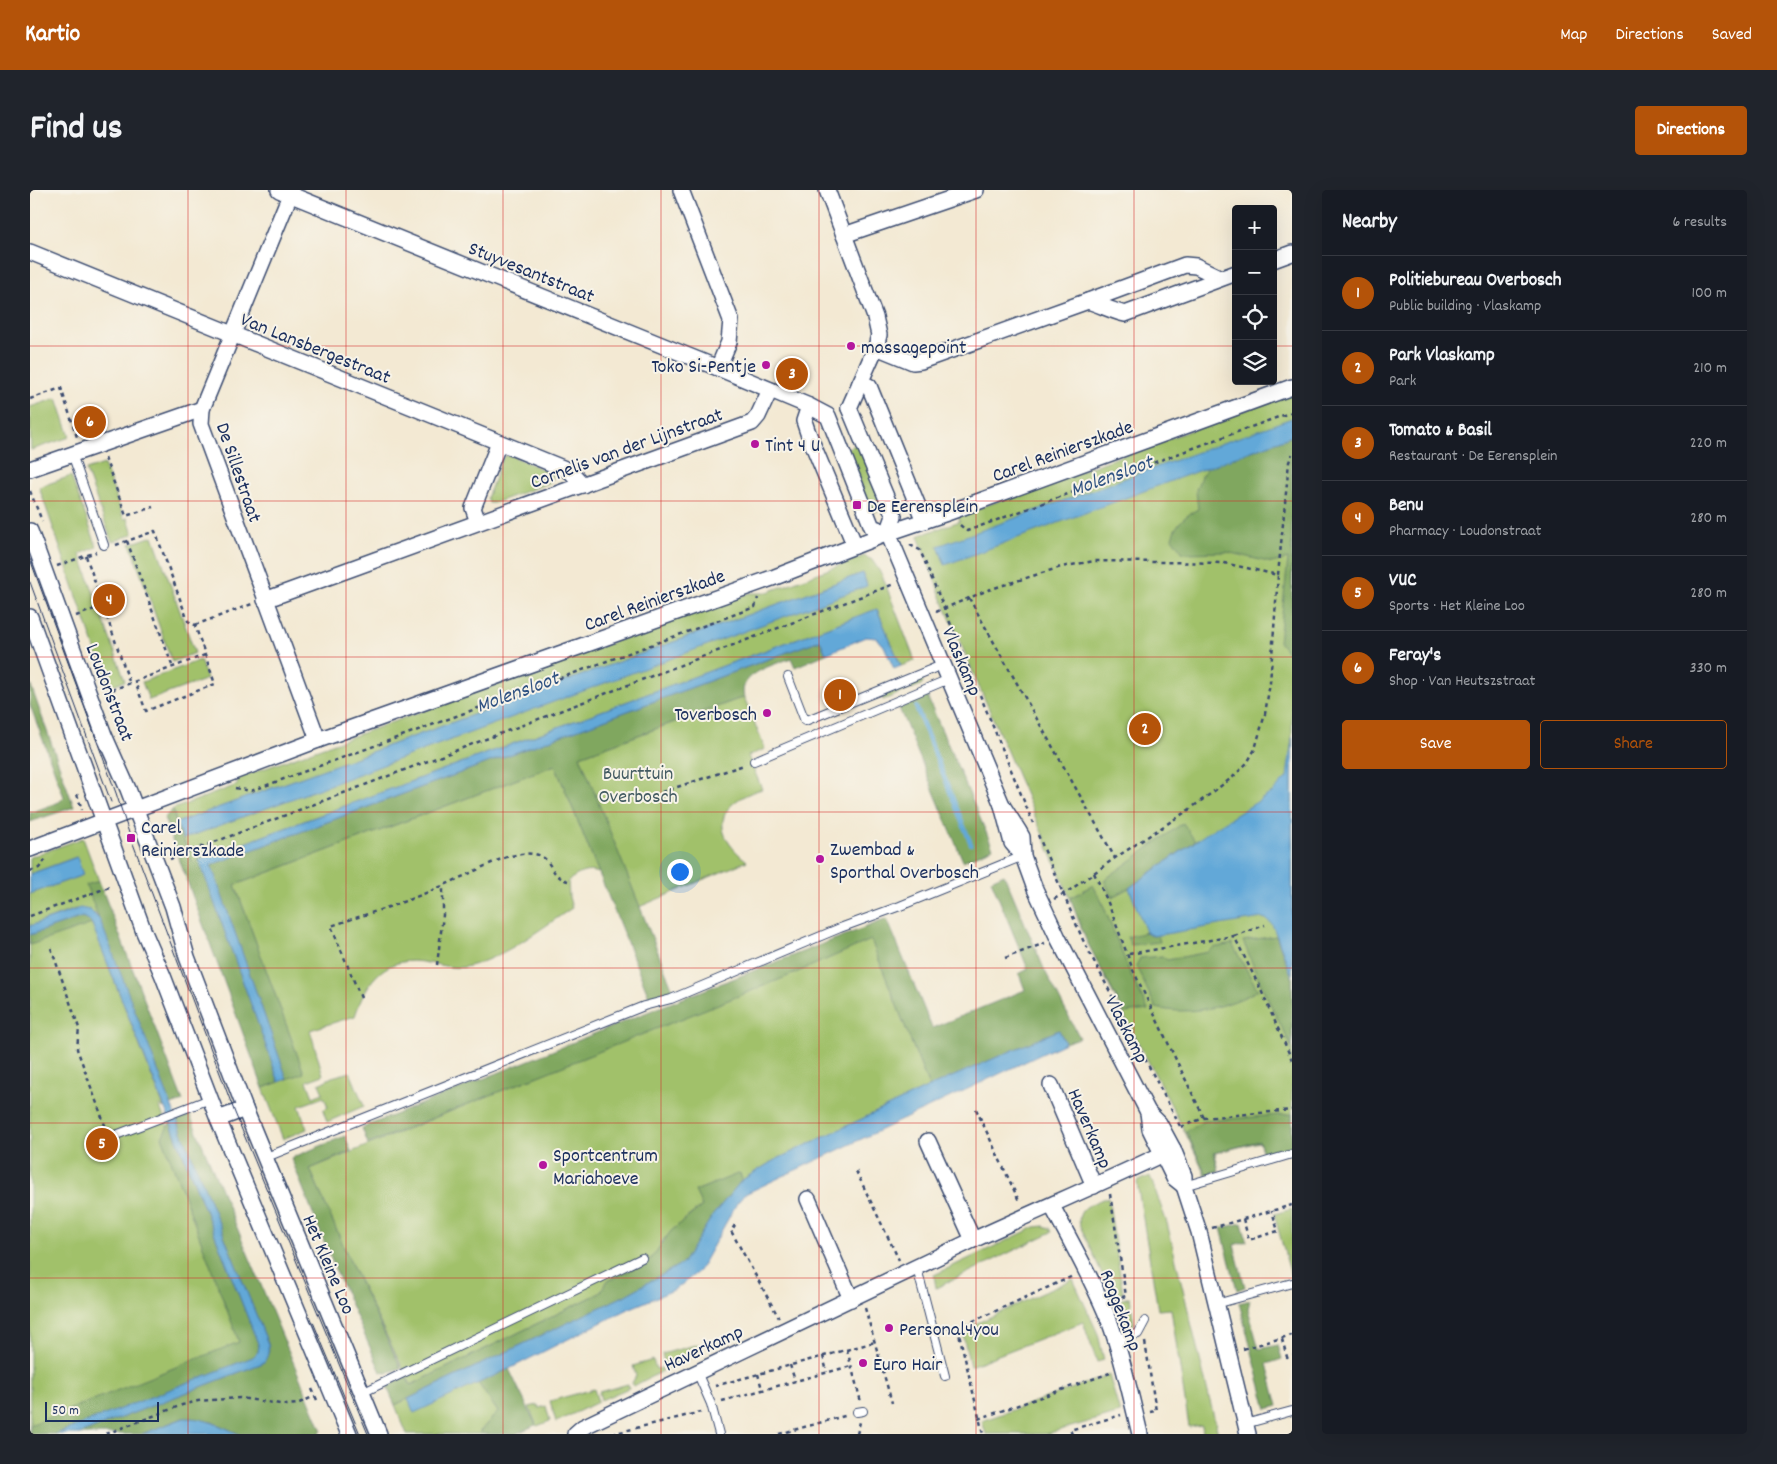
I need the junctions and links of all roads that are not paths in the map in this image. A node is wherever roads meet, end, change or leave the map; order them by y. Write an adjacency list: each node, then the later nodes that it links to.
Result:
1 (681, 190): 13 (street)
2 (827, 190): 5 (street)
3 (976, 190): 5 (street)
4 (287, 192): 11 (street, De Sillestraat); 13 (street, Stuyvesantstraat)
5 (844, 235): 12 (street)
6 (30, 252): 11 (street, Van Lansbergestraat)
7 (1292, 253): 8 (street)
8 (1277, 259)
9 (1229, 276): 10 (street); 10 (street)
10 (1088, 301): 12 (street)
11 (234, 335): 18 (street, De Sillestraat); 21 (street, Van Lansbergestraat)
12 (876, 347): 14 (street)
13 (718, 368): 16 (street, Stuyvesantstraat)
14 (860, 383): 19 (street); 25 (street)
15 (1292, 388): 25 (street, Carel Reinierszkade)
16 (770, 390): 17 (street); 24 (street, Cornelis van der Lijnstraat)
17 (809, 406): 20 (street); 29 (street)
18 (202, 408): 22 (street); 31 (street, De Sillestraat)
19 (849, 408): 20 (street); 28 (street)
20 (828, 416): 28 (street)
21 (499, 443): 24 (street, Van Lansbergestraat); 26 (street)
22 (76, 453): 23 (street); 30 (lane)
23 (30, 469)
24 (583, 485): 26 (street, Cornelis van der Lijnstraat)
25 (924, 521): 28 (street, Carel Reinierszkade)
26 (478, 522): 31 (street, Cornelis van der Lijnstraat)
27 (36, 527): 39 (street, Loudonstraat)
28 (888, 533): 29 (street, Carel Reinierszkade); 33 (street, Vlaskamp)
29 (855, 546): 36 (street, Carel Reinierszkade)
30 (105, 548)
31 (265, 600): 36 (street, De Sillestraat)
32 (30, 617): 40 (street)
33 (942, 665): 34 (lane); 35 (street, Vlaskamp)
34 (788, 677)
35 (949, 680): 37 (lane); 38 (street, Vlaskamp)
36 (318, 740): 39 (street, Carel Reinierszkade)
37 (754, 761)
38 (1002, 805): 42 (street, Vlaskamp); 42 (street, Vlaskamp)
39 (136, 810): 40 (street, Carel Reinierszkade); 45 (street, Het Kleine Loo)
40 (103, 822): 41 (street, Carel Reinierszkade); 44 (street)
41 (30, 849)
42 (1023, 856): 49 (street, Vlaskamp); 51 (lane)
43 (1051, 1085): 52 (street, Haverkamp)
44 (210, 1099): 46 (street); 48 (lane)
45 (245, 1109): 46 (street); 51 (street, Het Kleine Loo)
46 (218, 1119): 69 (street)
47 (928, 1141): 56 (street)
48 (95, 1142)
49 (1168, 1151): 52 (street, Haverkamp); 53 (street, Vlaskamp)
50 (1292, 1154): 53 (lane)
51 (264, 1158): 66 (street, Het Kleine Loo)
52 (1094, 1186): 55 (street, Haverkamp)
53 (1184, 1186): 61 (street, Vlaskamp)
54 (808, 1199): 60 (street)
55 (1052, 1206): 56 (street, Haverkamp); 63 (street, Roggekamp)
56 (973, 1240): 58 (street, Haverkamp)
57 (642, 1258): 66 (lane)
58 (911, 1271): 60 (street, Haverkamp); 65 (lane)
59 (1292, 1283): 61 (lane)
60 (856, 1296): 64 (street, Haverkamp)
61 (1216, 1304): 68 (street, Vlaskamp)
62 (1145, 1320): 63 (lane)
63 (1115, 1340): 73 (street, Roggekamp)
64 (697, 1372): 71 (street, Haverkamp); 72 (lane)
65 (945, 1376)
66 (362, 1393): 70 (street, Het Kleine Loo)
67 (1292, 1411): 68 (lane)
68 (1246, 1429)
69 (349, 1434)
70 (379, 1434)
71 (575, 1434)
72 (718, 1434)
73 (1140, 1434)

